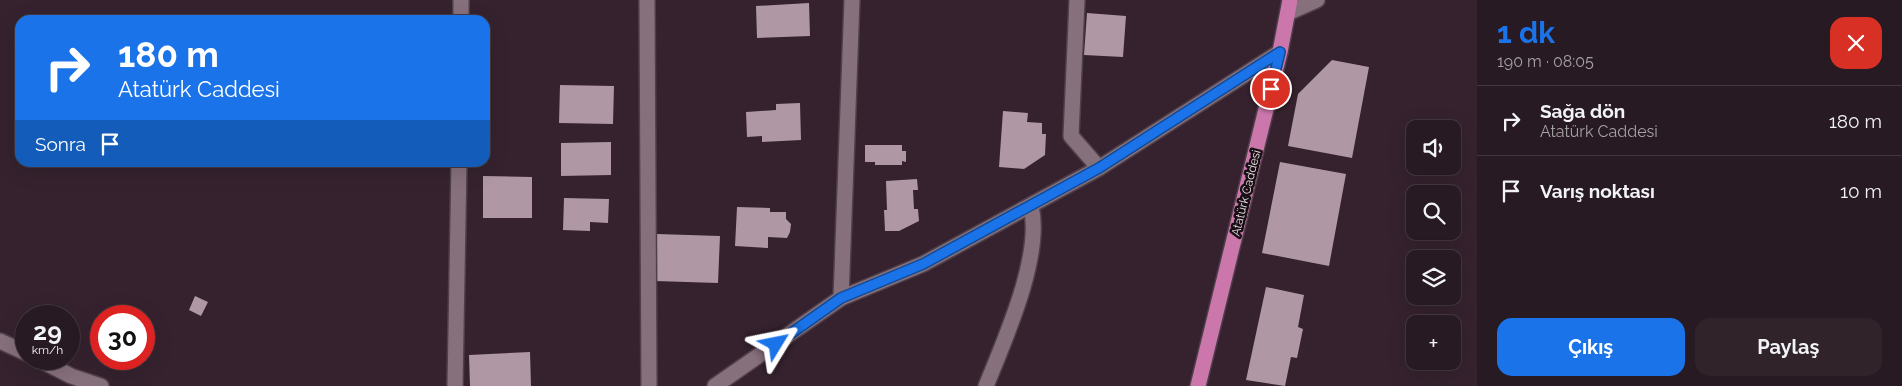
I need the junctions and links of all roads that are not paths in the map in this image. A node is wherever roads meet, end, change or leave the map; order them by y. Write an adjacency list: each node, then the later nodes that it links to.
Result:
1 (461, 0): 7 (street)
2 (647, 0): 19 (street)
3 (852, 0): 12 (street)
4 (1077, 0): 10 (street)
5 (1317, 0): 6 (street)
6 (1289, 6): 8 (main road, Atatürk Caddesi)
7 (461, 15)
8 (1280, 52): 10 (street); 22 (main road, Atatürk Caddesi)
9 (459, 167): 18 (street)
10 (1099, 168): 11 (street)
11 (1031, 206): 12 (street); 21 (street)
12 (841, 298): 20 (street)
13 (0, 341): 14 (street)
14 (15, 348)
15 (54, 370): 16 (street)
16 (70, 381): 17 (street)
17 (101, 386)
18 (455, 386)
19 (650, 386)
20 (715, 386)
21 (986, 386)
22 (1198, 386)

